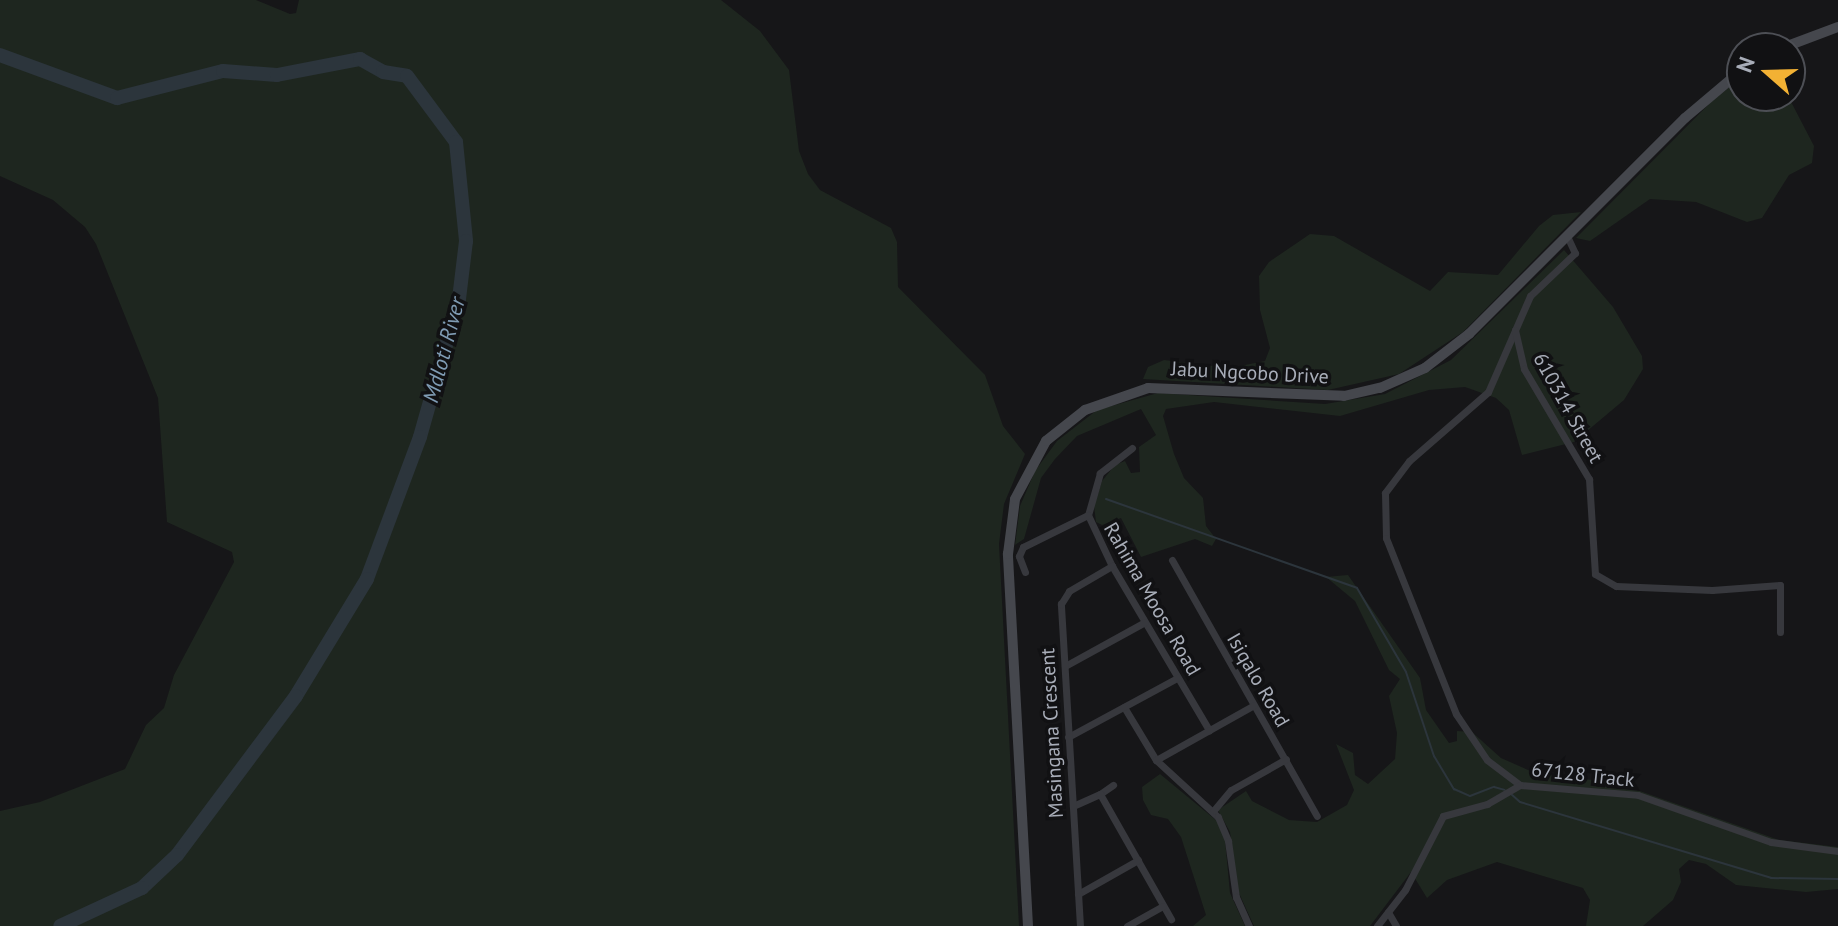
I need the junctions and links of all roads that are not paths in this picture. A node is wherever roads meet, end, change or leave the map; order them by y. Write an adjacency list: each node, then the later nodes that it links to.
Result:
1 (1838, 27): 2 (main road)
2 (1806, 39)
3 (1726, 82): 4 (main road, Jabu Ngcobo Drive)
4 (1567, 236): 5 (street); 34 (main road, Jabu Ngcobo Drive)
5 (1514, 328): 7 (street, 610314 Street); 13 (street, 610314 Street)
6 (1132, 448): 8 (street, Rahima Moosa Road)
7 (1392, 480): 23 (street, 67128 Track)
8 (1088, 515): 10 (street, Rahima Moosa Road); 11 (street)
9 (1172, 560): 16 (street, Isiqalo Road)
10 (1112, 566): 12 (street, Rahima Moosa Road); 14 (street, Masingana Crescent)
11 (1025, 572)
12 (1145, 622): 14 (street); 15 (street, Rahima Moosa Road)
13 (1780, 632)
14 (1065, 666): 19 (street, Masingana Crescent)
15 (1177, 678): 17 (street); 18 (street, Rahima Moosa Road)
16 (1254, 705): 18 (street); 20 (street, Isiqalo Road)
17 (1124, 707): 19 (street); 21 (street)
18 (1209, 730): 21 (street)
19 (1068, 737): 25 (street, Masingana Crescent)
20 (1286, 759): 26 (street); 27 (street, Isiqalo Road)
21 (1156, 760): 26 (street)
22 (1113, 785): 24 (street)
23 (1520, 785): 28 (street, 67128 Track); 32 (street)
24 (1100, 794): 25 (street); 29 (street)
25 (1073, 806): 30 (street, Masingana Crescent)
26 (1214, 810): 37 (street)
27 (1317, 816)
28 (1838, 851)
29 (1138, 860): 30 (street); 31 (street)
30 (1078, 894): 35 (street, Masingana Crescent)
31 (1163, 906): 33 (street); 36 (street)
32 (1388, 912): 38 (street); 39 (street)
33 (1171, 919)
34 (1028, 926)
35 (1080, 926)
36 (1127, 926)
37 (1249, 926)
38 (1377, 926)
39 (1396, 926)

